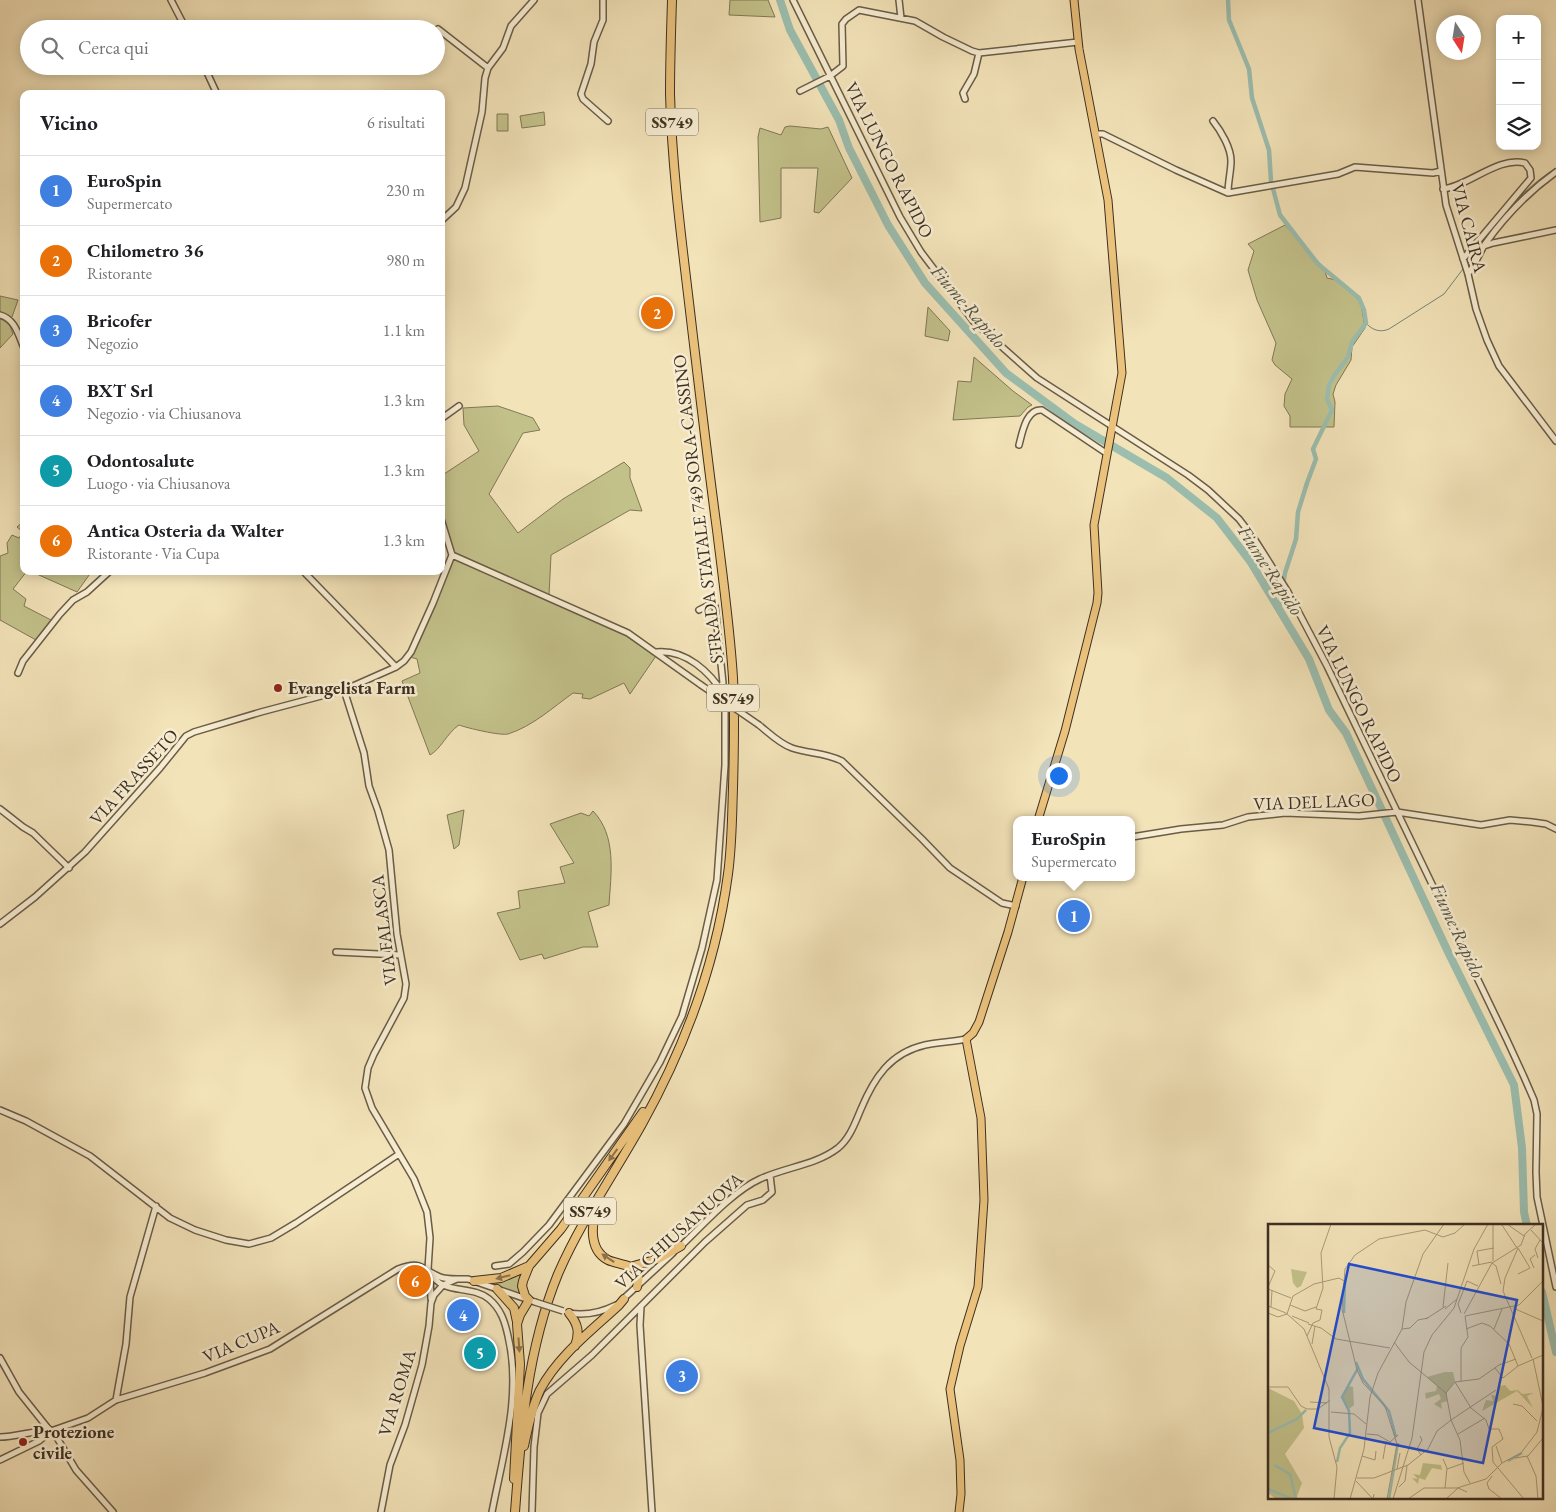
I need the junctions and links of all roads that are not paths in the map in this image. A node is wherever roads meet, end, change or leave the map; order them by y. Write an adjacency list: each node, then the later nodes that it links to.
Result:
1 (172, 0): 10 (street)
2 (534, 0): 14 (street)
3 (603, 0): 20 (street)
4 (672, 0): 64 (highway, STRADA STATALE 749 SORA-CASSINO / SS749)
5 (793, 0): 16 (street, VIA LUNGO RAPIDO)
6 (899, 0): 9 (street)
7 (1074, 0): 12 (main road)
8 (1418, 0): 23 (street, VIA CAIRA)
9 (901, 18): 13 (street); 16 (street)
10 (182, 20)
11 (445, 34): 14 (street)
12 (1078, 42): 13 (street); 22 (main road)
13 (980, 53): 19 (street)
14 (488, 68): 27 (street)
15 (208, 75): 17 (street)
16 (829, 76): 18 (street); 36 (street, VIA LUNGO RAPIDO)
17 (214, 90)
18 (800, 91)
19 (964, 99)
20 (608, 121)
21 (1213, 121): 26 (street)
22 (1096, 134): 26 (street); 36 (main road)
23 (1441, 172): 25 (street, VIA CAIRA); 26 (street)
24 (1556, 172): 29 (street)
25 (1443, 188): 30 (street, VIA CAIRA); 30 (street)
26 (1228, 193)
27 (445, 217)
28 (1556, 230): 29 (street)
29 (1484, 246): 31 (street)
30 (1463, 259): 31 (street, VIA CAIRA)
31 (1468, 274): 37 (street, VIA CAIRA)
32 (0, 314): 33 (street)
33 (20, 339)
34 (459, 406): 35 (street)
35 (445, 416)
36 (1112, 428): 39 (main road); 53 (street, VIA LUNGO RAPIDO)
37 (1556, 441)
38 (1019, 445): 39 (street)
39 (1107, 450): 54 (main road)
40 (445, 532): 41 (street)
41 (452, 555): 42 (street, VIA FRASSETO); 47 (street)
42 (445, 573)
43 (106, 575): 49 (street)
44 (307, 575): 48 (street)
45 (444, 575): 48 (street, VIA FRASSETO)
46 (699, 610): 50 (street)
47 (656, 652): 50 (street); 59 (street, bridge)
48 (396, 667): 51 (street, VIA FRASSETO)
49 (18, 673)
50 (720, 688): 73 (street)
51 (344, 690): 57 (street, VIA FRASSETO); 62 (street, VIA FALASCA)
52 (0, 809): 57 (street)
53 (1394, 812): 55 (street, VIA DEL LAGO); 56 (street, VIA DEL LAGO); 70 (street, VIA LUNGO RAPIDO)
54 (1039, 816)
55 (1556, 829)
56 (1135, 836)
57 (69, 868): 60 (street, VIA FRASSETO)
58 (1022, 881): 59 (main road)
59 (1016, 906): 63 (main road)
60 (0, 924)
61 (336, 952): 62 (street)
62 (400, 955): 67 (street, VIA FALASCA)
63 (966, 1039): 68 (street, VIA CHIUSANUOVA); 101 (main road)
64 (669, 1070): 66 (highway, STRADA STATALE 749 SORA-CASSINO / SS749); 74 (highway, one-way to 74)
65 (0, 1110): 69 (street)
66 (644, 1120): 75 (highway, one-way to 66); 95 (highway, STRADA STATALE 749 SORA-CASSINO / SS749)
67 (399, 1154): 69 (street); 76 (street, VIA FALASCA)
68 (770, 1175): 72 (street, VIA CHIUSANUOVA); 86 (street)
69 (156, 1206): 91 (street)
70 (1543, 1224)
71 (1544, 1230): 81 (street, VIA LUNGO RAPIDO)
72 (680, 1246): 75 (highway); 80 (street, VIA CHIUSANUOVA)
73 (495, 1266)
74 (530, 1266): 78 (highway, one-way to 78); 84 (highway)
75 (630, 1267): 80 (highway)
76 (429, 1270): 77 (street, VIA CUPA); 79 (street); 85 (street, VIA FALASCA); 91 (street, VIA CUPA)
77 (457, 1279): 78 (street, VIA CUPA); 79 (street)
78 (474, 1281): 82 (street, VIA CHIUSANUOVA)
79 (443, 1284): 85 (street, VIA ROMA); 98 (street)
80 (637, 1287): 83 (street, VIA CHIUSANUOVA)
81 (1556, 1287)
82 (497, 1289): 84 (street, VIA CHIUSANUOVA); 88 (highway)
83 (624, 1299): 87 (street, VIA CHIUSANUOVA); 89 (highway)
84 (532, 1301): 87 (street, VIA CHIUSANUOVA, bridge); 88 (highway)
85 (431, 1303): 97 (street, VIA ROMA)
86 (641, 1306): 99 (street); 100 (street)
87 (566, 1312): 89 (highway)
88 (517, 1324): 95 (highway, one-way to 95)
89 (575, 1346): 95 (highway)
90 (0, 1358): 92 (street)
91 (116, 1400): 92 (street, VIA CUPA)
92 (52, 1431): 93 (street); 94 (street); 96 (street)
93 (0, 1437)
94 (0, 1460)
95 (515, 1511)
96 (113, 1512)
97 (381, 1512)
98 (492, 1512)
99 (532, 1512)
100 (652, 1512)
101 (958, 1512)

